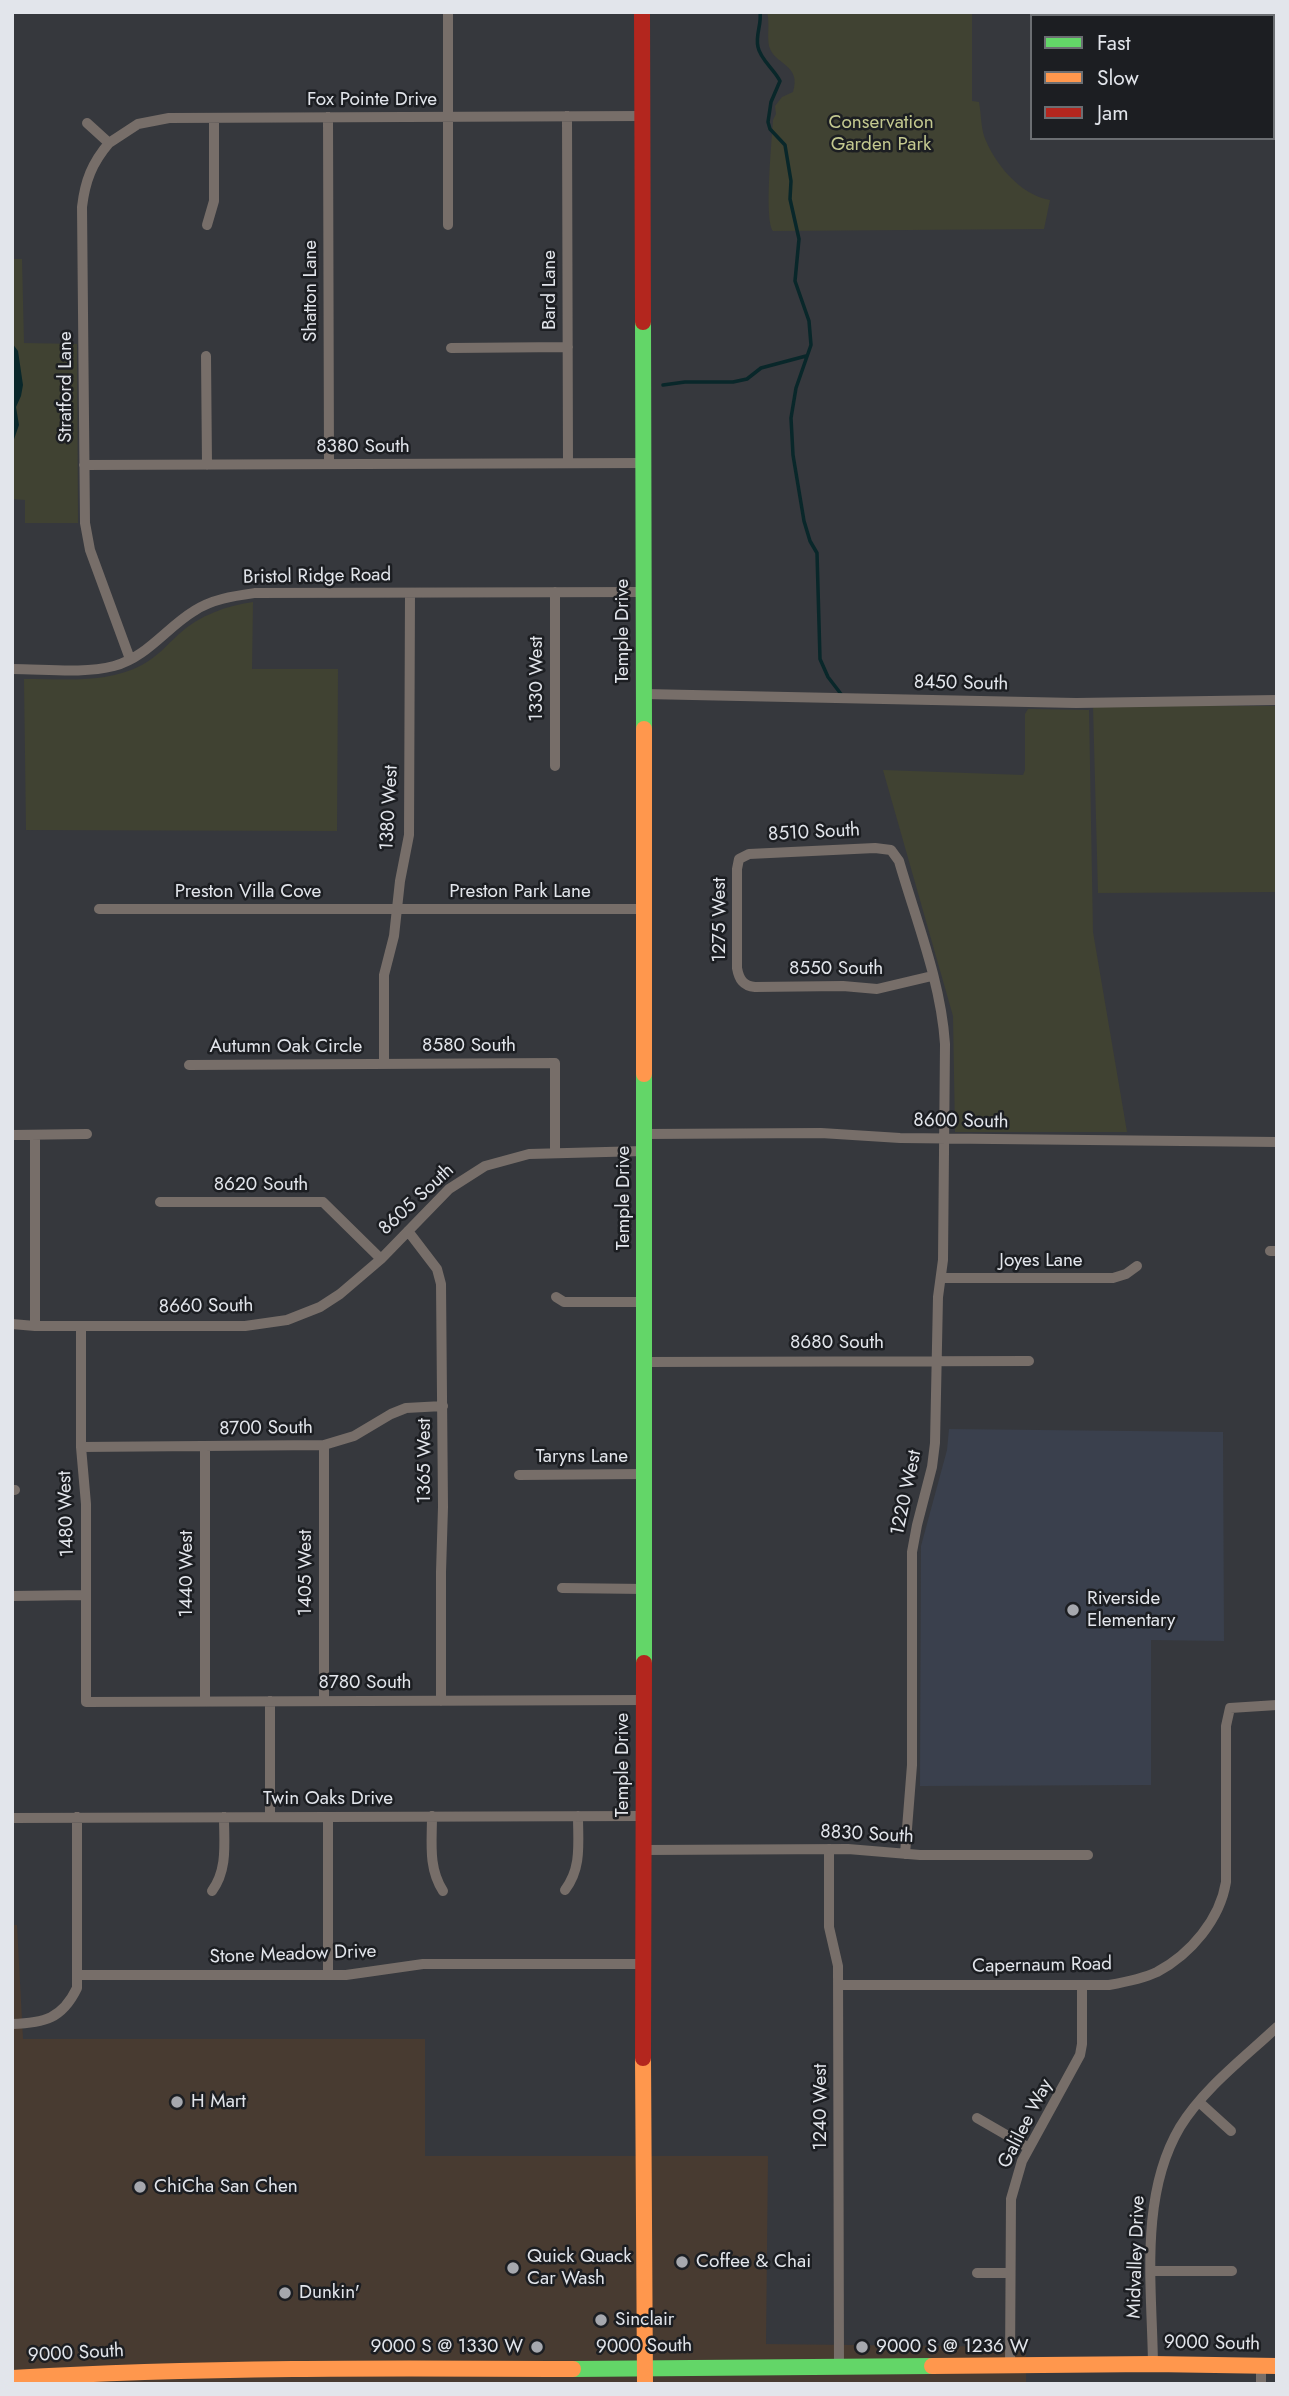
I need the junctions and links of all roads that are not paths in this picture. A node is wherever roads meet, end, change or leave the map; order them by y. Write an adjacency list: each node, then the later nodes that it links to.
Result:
1 (448, 12): 6 (street)
2 (642, 12): 4 (street, Temple Drive)
3 (567, 116): 4 (street, Fox Pointe Drive); 6 (street, Fox Pointe Drive); 12 (street, Bard Lane)
4 (642, 116): 16 (street, Temple Drive)
5 (328, 117): 6 (street, Fox Pointe Drive); 7 (street, Fox Pointe Drive); 17 (street, Shatton Lane)
6 (448, 117): 11 (street)
7 (214, 118): 9 (street, Fox Pointe Drive); 10 (street)
8 (87, 123): 9 (street)
9 (109, 143): 18 (street, Stratford Lane)
10 (207, 225)
11 (448, 225)
12 (568, 347): 13 (street); 15 (street, Bard Lane)
13 (451, 348)
14 (206, 356): 19 (street)
15 (568, 463): 16 (street, 8380 South); 17 (street, 8380 South)
16 (643, 463): 21 (street, Temple Drive)
17 (329, 464): 19 (street, 8380 South)
18 (84, 465): 19 (street, 8380 South); 23 (street, Stratford Lane)
19 (207, 465)
20 (555, 592): 21 (street, Bristol Ridge Road); 22 (street, Bristol Ridge Road); 27 (street, 1330 West)
21 (643, 592): 25 (street, Temple Drive)
22 (410, 593): 23 (street, Bristol Ridge Road); 31 (street, 1380 West)
23 (130, 660): 24 (street, Bristol Ridge Road)
24 (12, 669)
25 (644, 694): 26 (street, 8450 South); 32 (street, Temple Drive)
26 (1277, 701)
27 (555, 766)
28 (891, 850): 29 (street, 8510 South); 33 (street, 1220 West)
29 (739, 859): 34 (street, 1275 West)
30 (99, 909): 31 (street, Preston Villa Cove)
31 (397, 909): 32 (street, Preston Park Lane); 35 (street, 1380 West)
32 (644, 909): 38 (street, Temple Drive)
33 (932, 976): 34 (street, 8550 South); 41 (street, 1220 West)
34 (741, 981)
35 (384, 1064): 36 (street, Autumn Oak Circle); 44 (street, 8580 South)
36 (189, 1065)
37 (87, 1134): 40 (street)
38 (645, 1134): 41 (street, 8600 South); 43 (street, Temple Drive)
39 (12, 1135): 40 (street)
40 (35, 1135): 53 (street)
41 (944, 1139): 42 (street, 8600 South); 49 (street, 1220 West)
42 (1277, 1142)
43 (645, 1151): 44 (street, 8605 South); 51 (street, Temple Drive)
44 (555, 1152): 46 (street, 8605 South)
45 (160, 1202): 47 (street, 8620 South)
46 (408, 1231): 47 (street, 8605 South); 58 (street, 1365 West)
47 (381, 1259): 54 (street, 8660 South)
48 (1137, 1266): 49 (street, Joyes Lane)
49 (942, 1278): 55 (street, 1220 West)
50 (556, 1297): 51 (street)
51 (645, 1302): 57 (street, Temple Drive)
52 (12, 1324): 53 (street, 8660 South)
53 (35, 1326): 54 (street, 8660 South)
54 (81, 1326): 60 (street, 1480 West)
55 (936, 1360): 56 (street, 8680 South); 57 (street, 8680 South); 85 (street, 1220 West)
56 (1028, 1361)
57 (645, 1362): 62 (street, Temple Drive)
58 (443, 1406): 59 (street, 8700 South); 72 (street, 1365 West)
59 (324, 1446): 61 (street, 8700 South); 71 (street, 1405 West)
60 (81, 1447): 61 (street, 8700 South); 66 (street, 1480 West)
61 (205, 1447): 69 (street, 1440 West)
62 (645, 1474): 63 (street, Taryns Lane); 65 (street, Temple Drive)
63 (519, 1475)
64 (562, 1588): 65 (street)
65 (645, 1589): 68 (street, Temple Drive)
66 (86, 1595): 67 (street); 73 (street, 1480 West)
67 (12, 1596)
68 (645, 1700): 72 (street, 8780 South); 77 (street, Temple Drive)
69 (205, 1701): 70 (street, 8780 South); 73 (street, 8780 South)
70 (270, 1701): 71 (street, 8780 South); 80 (street)
71 (324, 1701): 72 (street, 8780 South)
72 (441, 1701)
73 (86, 1702)
74 (1277, 1705): 94 (street, Capernaum Road)
75 (432, 1816): 76 (street, Twin Oaks Drive); 81 (street, Twin Oaks Drive); 88 (street)
76 (578, 1816): 77 (street, Twin Oaks Drive); 89 (street)
77 (644, 1816): 84 (street, Temple Drive)
78 (77, 1817): 79 (street, Twin Oaks Drive); 82 (street, Twin Oaks Drive); 91 (street)
79 (223, 1817): 80 (street, Twin Oaks Drive); 87 (street)
80 (271, 1817): 81 (street, Twin Oaks Drive)
81 (328, 1817): 92 (street)
82 (12, 1818)
83 (829, 1849): 84 (street, 8830 South); 85 (street, 8830 South); 93 (street, 1240 West)
84 (644, 1850): 90 (street, Temple Drive)
85 (905, 1854): 86 (street, 8830 South)
86 (1088, 1855)
87 (212, 1891)
88 (443, 1891)
89 (565, 1891)
90 (643, 1964): 92 (street, Stone Meadow Drive); 109 (street, Temple Drive)
91 (78, 1975): 92 (street, Stone Meadow Drive); 95 (street)
92 (328, 1975)
93 (839, 1985): 94 (street, Capernaum Road); 106 (street, 1240 West)
94 (1082, 1985): 100 (street, Galilee Way)
95 (12, 2024)
96 (1277, 2027): 97 (street, Midvalley Drive)
97 (1199, 2102): 99 (street); 101 (street, Midvalley Drive)
98 (977, 2118): 100 (street)
99 (1231, 2131)
100 (1029, 2148): 104 (street, Galilee Way)
101 (1152, 2271): 102 (street); 105 (street, Midvalley Drive)
102 (1232, 2271)
103 (977, 2273): 104 (street)
104 (1009, 2273): 107 (street, Galilee Way)
105 (1153, 2364): 107 (street, 9000 South); 108 (street, 9000 South)
106 (839, 2366): 107 (street, 9000 South); 109 (street, 9000 South)
107 (1010, 2366)
108 (1269, 2366): 111 (street)
109 (645, 2376): 110 (street, 9000 South)
110 (12, 2378)
111 (1261, 2384)

